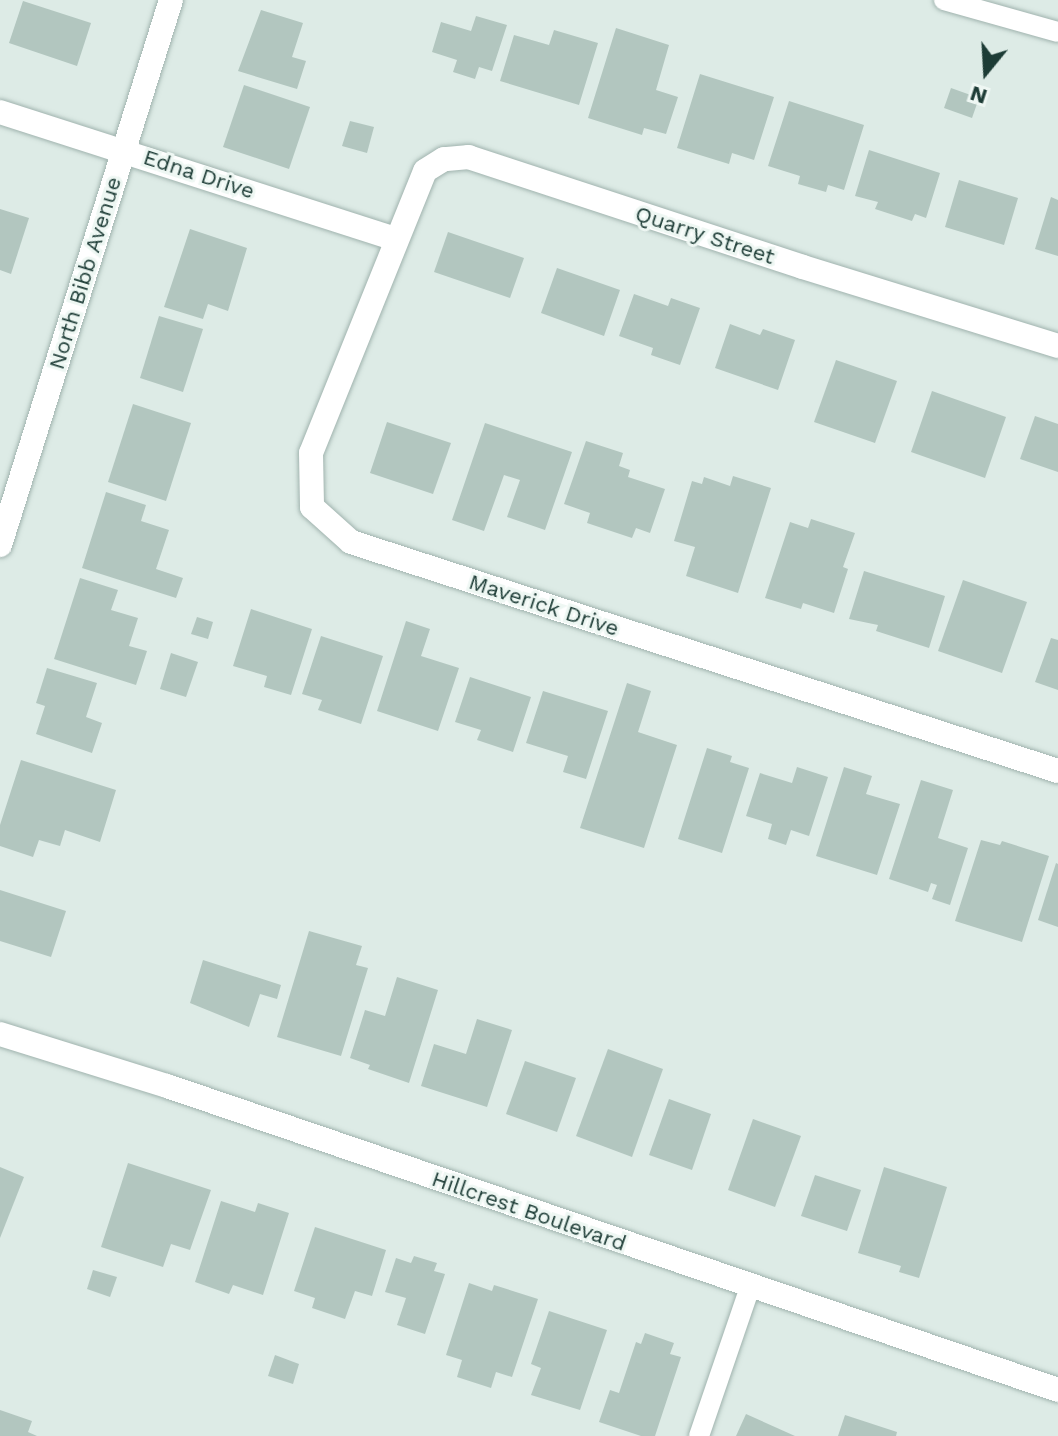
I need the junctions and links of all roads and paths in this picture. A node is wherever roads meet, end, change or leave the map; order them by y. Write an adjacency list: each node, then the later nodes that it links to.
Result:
1 (171, 0): 5 (street, North Bibb Avenue)
2 (944, 0): 3 (lane)
3 (1058, 32)
4 (0, 112): 5 (street, Edna Drive)
5 (124, 149): 6 (street, Edna Drive); 8 (street, North Bibb Avenue)
6 (396, 239): 7 (street, Quarry Street); 9 (street, Maverick Drive)
7 (1058, 346)
8 (0, 545)
9 (1058, 771)
10 (0, 1034): 11 (street, Hillcrest Boulevard)
11 (750, 1287): 12 (street, Hillcrest Boulevard); 13 (lane)
12 (1058, 1390)
13 (699, 1436)

